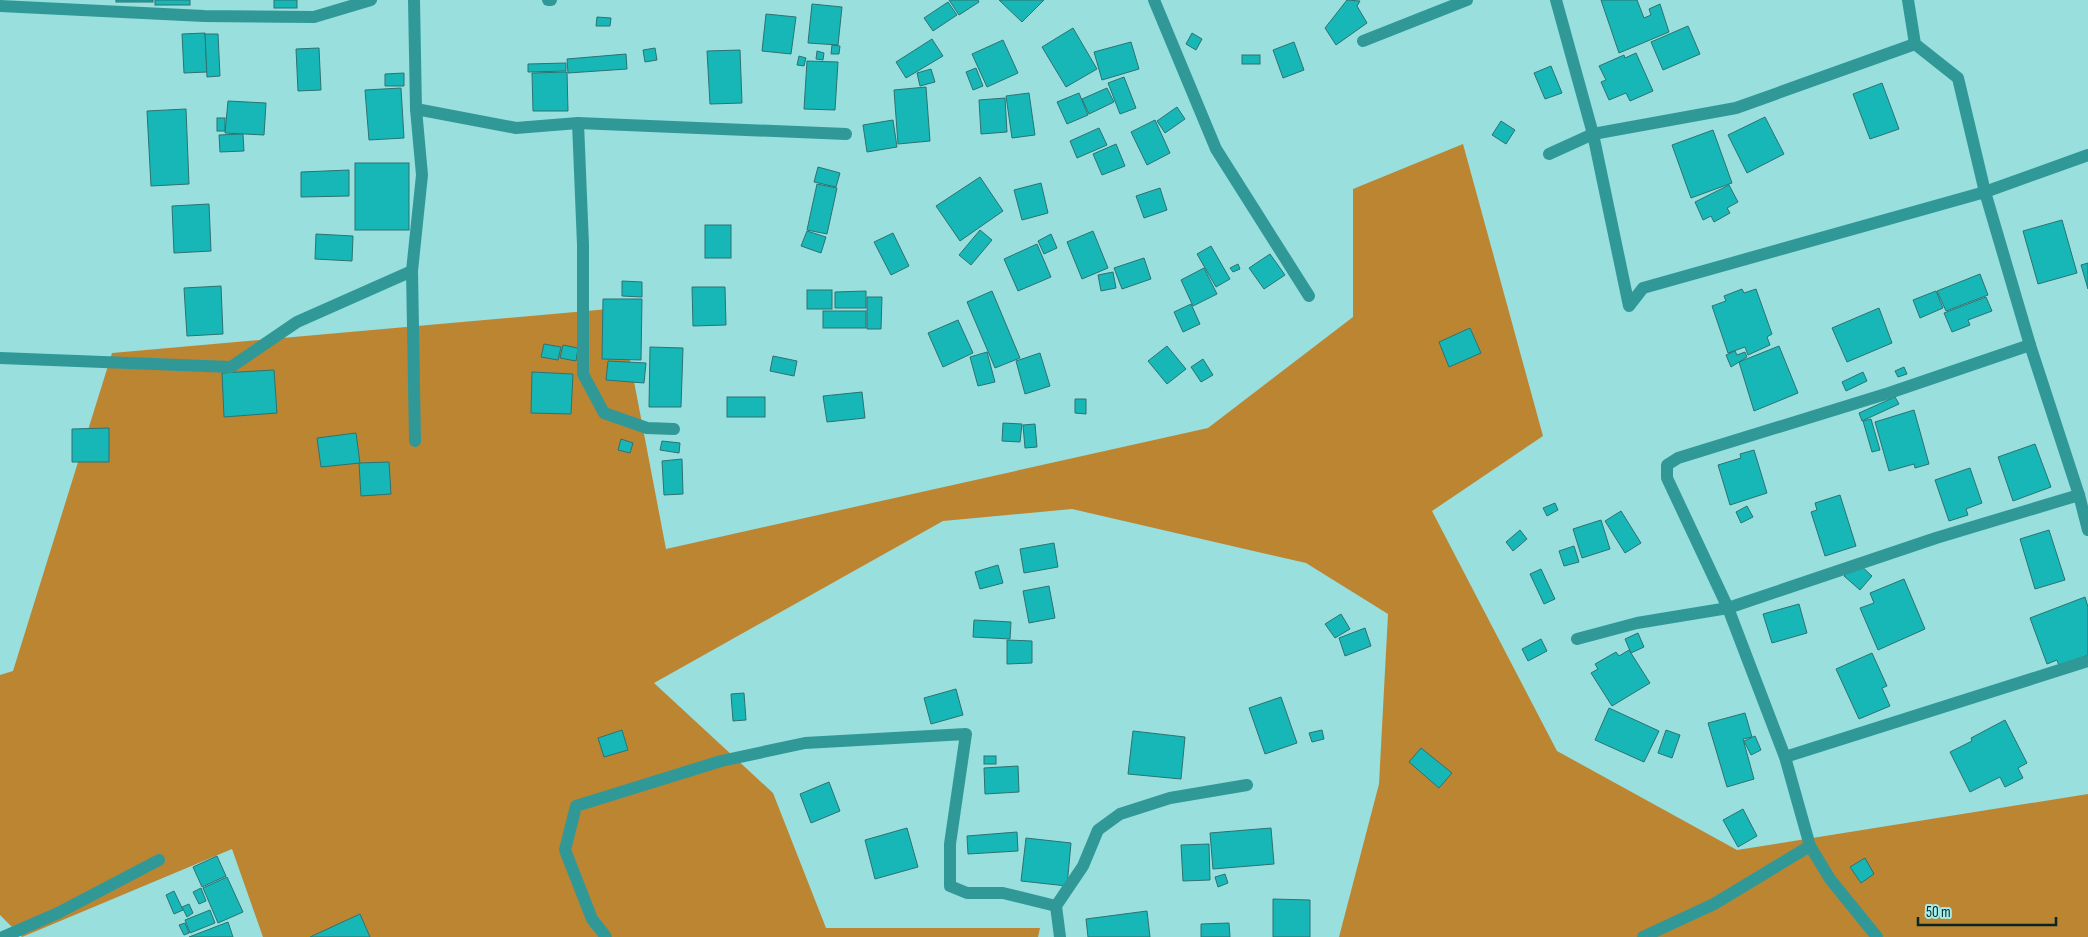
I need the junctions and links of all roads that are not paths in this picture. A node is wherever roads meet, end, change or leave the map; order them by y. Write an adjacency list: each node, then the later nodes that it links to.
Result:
1 (371, 0): 7 (street)
2 (414, 0): 10 (street)
3 (1154, 0): 18 (street)
4 (1467, 0): 8 (street)
5 (1556, 0): 13 (street)
6 (1908, 0): 9 (street)
7 (0, 6)
8 (1363, 41)
9 (1915, 44): 13 (street); 16 (street)
10 (416, 109): 11 (street); 17 (street)
11 (578, 123): 12 (street); 21 (street)
12 (846, 134)
13 (1593, 134): 14 (street); 16 (street)
14 (1549, 154)
15 (2088, 155): 16 (street)
16 (1985, 192): 19 (street)
17 (412, 271): 20 (street); 22 (street)
18 (1309, 296)
19 (2030, 345): 23 (street); 25 (street)
20 (0, 358)
21 (674, 429)
22 (415, 441)
23 (2079, 495): 24 (street); 25 (street)
24 (2088, 530)
25 (1728, 608): 26 (street); 28 (street)
26 (1577, 639)
27 (2088, 661): 28 (street)
28 (1785, 757): 30 (street)
29 (1247, 785): 32 (street)
30 (1810, 846): 36 (street); 37 (street)
31 (159, 860): 33 (street)
32 (1056, 906): 34 (street); 35 (street)
33 (3, 937)
34 (606, 937)
35 (1060, 937)
36 (1643, 937)
37 (1877, 937)

